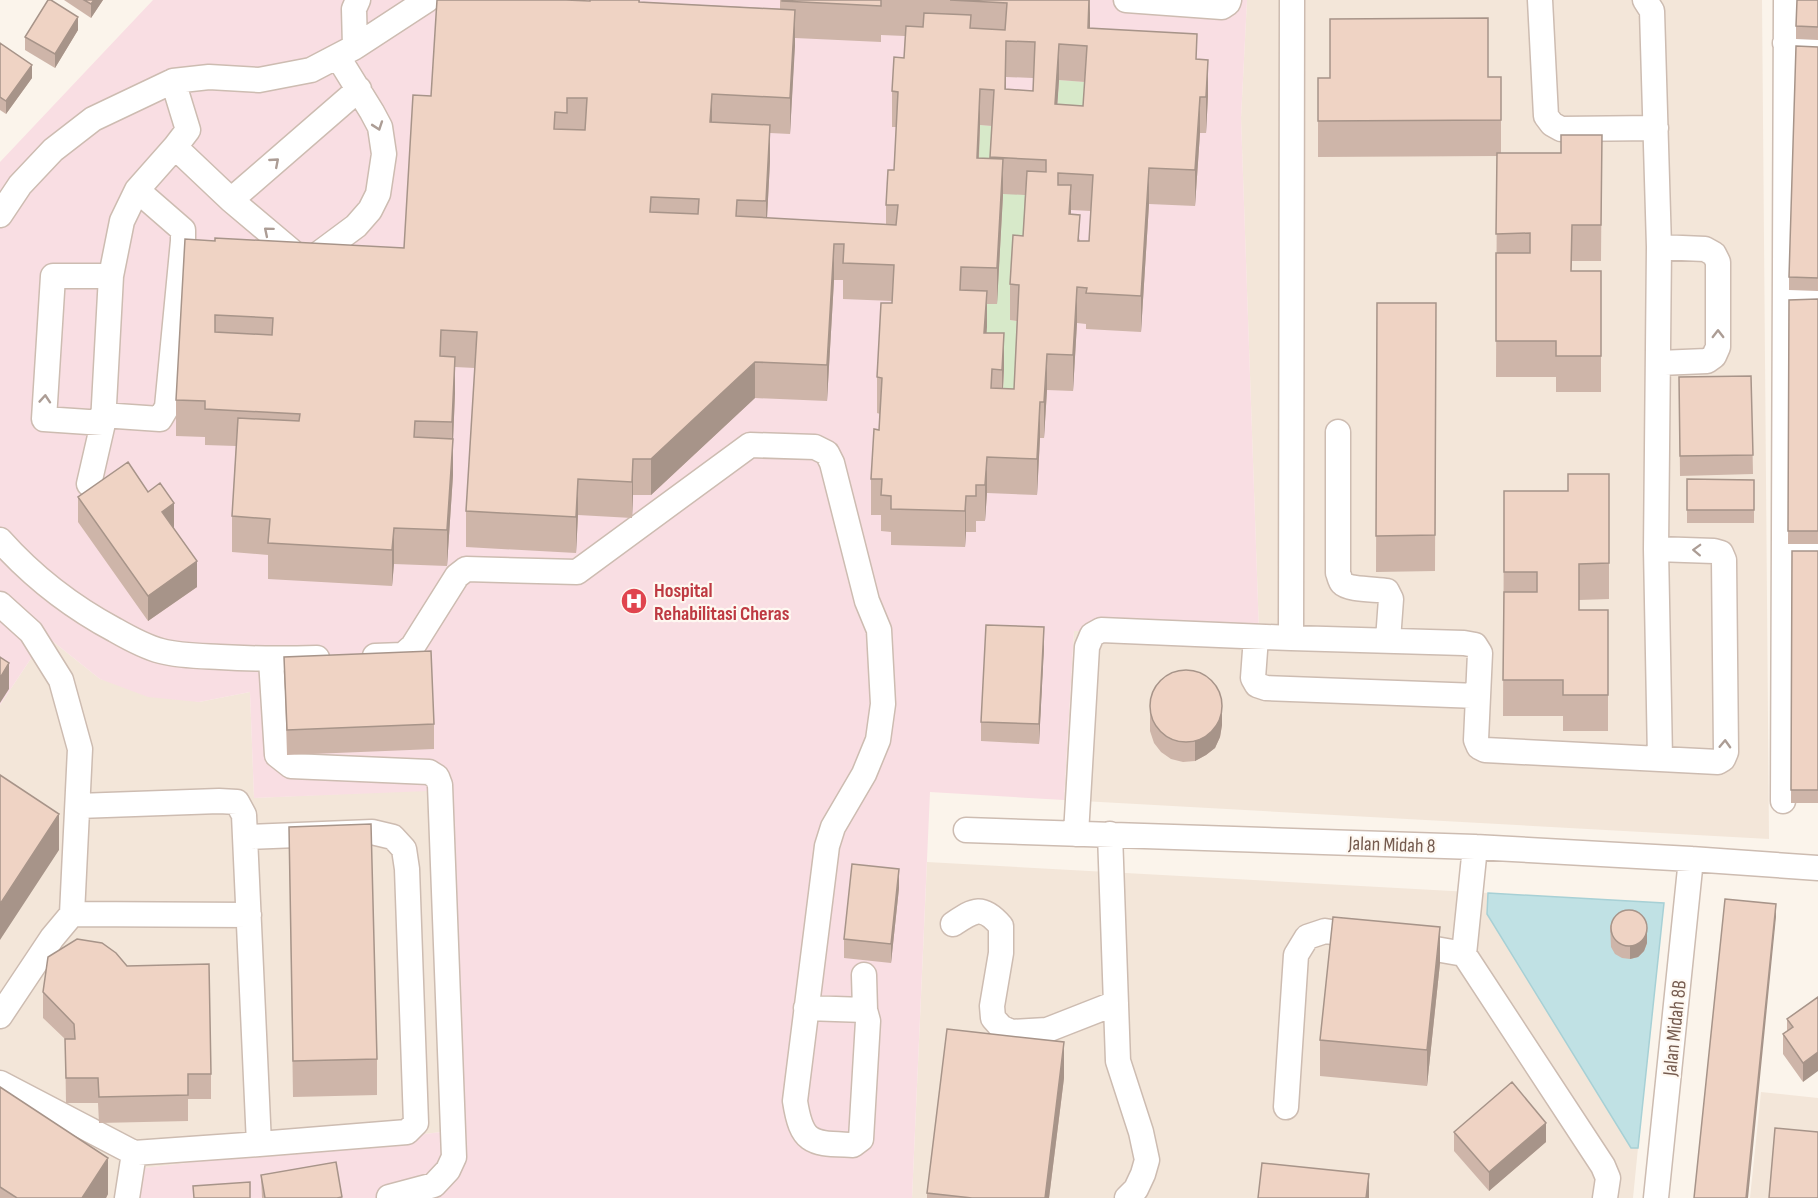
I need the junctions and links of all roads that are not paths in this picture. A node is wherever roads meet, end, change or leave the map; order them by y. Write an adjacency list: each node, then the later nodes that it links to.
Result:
1 (358, 0): 11 (street)
2 (427, 0): 11 (street)
3 (1125, 0): 4 (street)
4 (1229, 0)
5 (1292, 0): 33 (street)
6 (1540, 0): 14 (street)
7 (1645, 0): 14 (street)
8 (1786, 0): 9 (street)
9 (1785, 43): 10 (street); 21 (street)
10 (1818, 43)
11 (347, 52): 12 (street); 13 (street)
12 (173, 81): 15 (street); 18 (street)
13 (359, 89): 17 (street, one-way to 13); 17 (street, one-way to 17)
14 (1656, 128): 19 (street)
15 (175, 147): 16 (street); 17 (street)
16 (137, 190): 20 (street); 24 (street)
17 (231, 200)
18 (0, 215)
19 (1659, 247): 23 (street); 23 (street, one-way to 19)
20 (111, 276): 24 (street); 24 (street, one-way to 20)
21 (1785, 294): 22 (street); 29 (street)
22 (1818, 294)
23 (1659, 363): 28 (street)
24 (103, 419): 26 (street)
25 (1338, 432): 34 (street)
26 (89, 484)
27 (0, 540): 35 (street)
28 (1656, 549): 37 (street); 37 (street, one-way to 28)
29 (1784, 551): 30 (street); 38 (street)
30 (1818, 551)
31 (0, 604): 39 (street)
32 (1256, 637): 33 (street); 36 (street); 41 (street)
33 (1291, 638): 34 (street)
34 (1388, 640): 36 (street)
35 (271, 660): 53 (street); 60 (street)
36 (1478, 696): 37 (street)
37 (1660, 759)
38 (1783, 801)
39 (78, 806): 43 (street); 47 (street)
40 (966, 830): 41 (street, Jalan Midah 8)
41 (1076, 834): 42 (street, Jalan Midah 8)
42 (1110, 834): 44 (street, Jalan Midah 8); 52 (street)
43 (246, 837): 48 (street); 58 (street)
44 (1475, 847): 45 (street, Jalan Midah 8); 50 (street)
45 (1692, 859): 46 (street, Jalan Midah 8); 64 (street, Jalan Midah 8B)
46 (1818, 868)
47 (72, 915): 48 (street); 55 (street)
48 (249, 915): 58 (street)
49 (953, 924): 52 (street)
50 (1464, 954): 57 (street); 63 (street)
51 (864, 975): 54 (street)
52 (1116, 1003): 62 (street)
53 (806, 1008): 54 (street); 54 (street)
54 (865, 1010)
55 (0, 1016)
56 (0, 1083): 59 (street)
57 (1286, 1107)
58 (259, 1144): 59 (street)
59 (134, 1153): 61 (street)
60 (389, 1197)
61 (127, 1198)
62 (1127, 1198)
63 (1605, 1198)
64 (1656, 1198)

